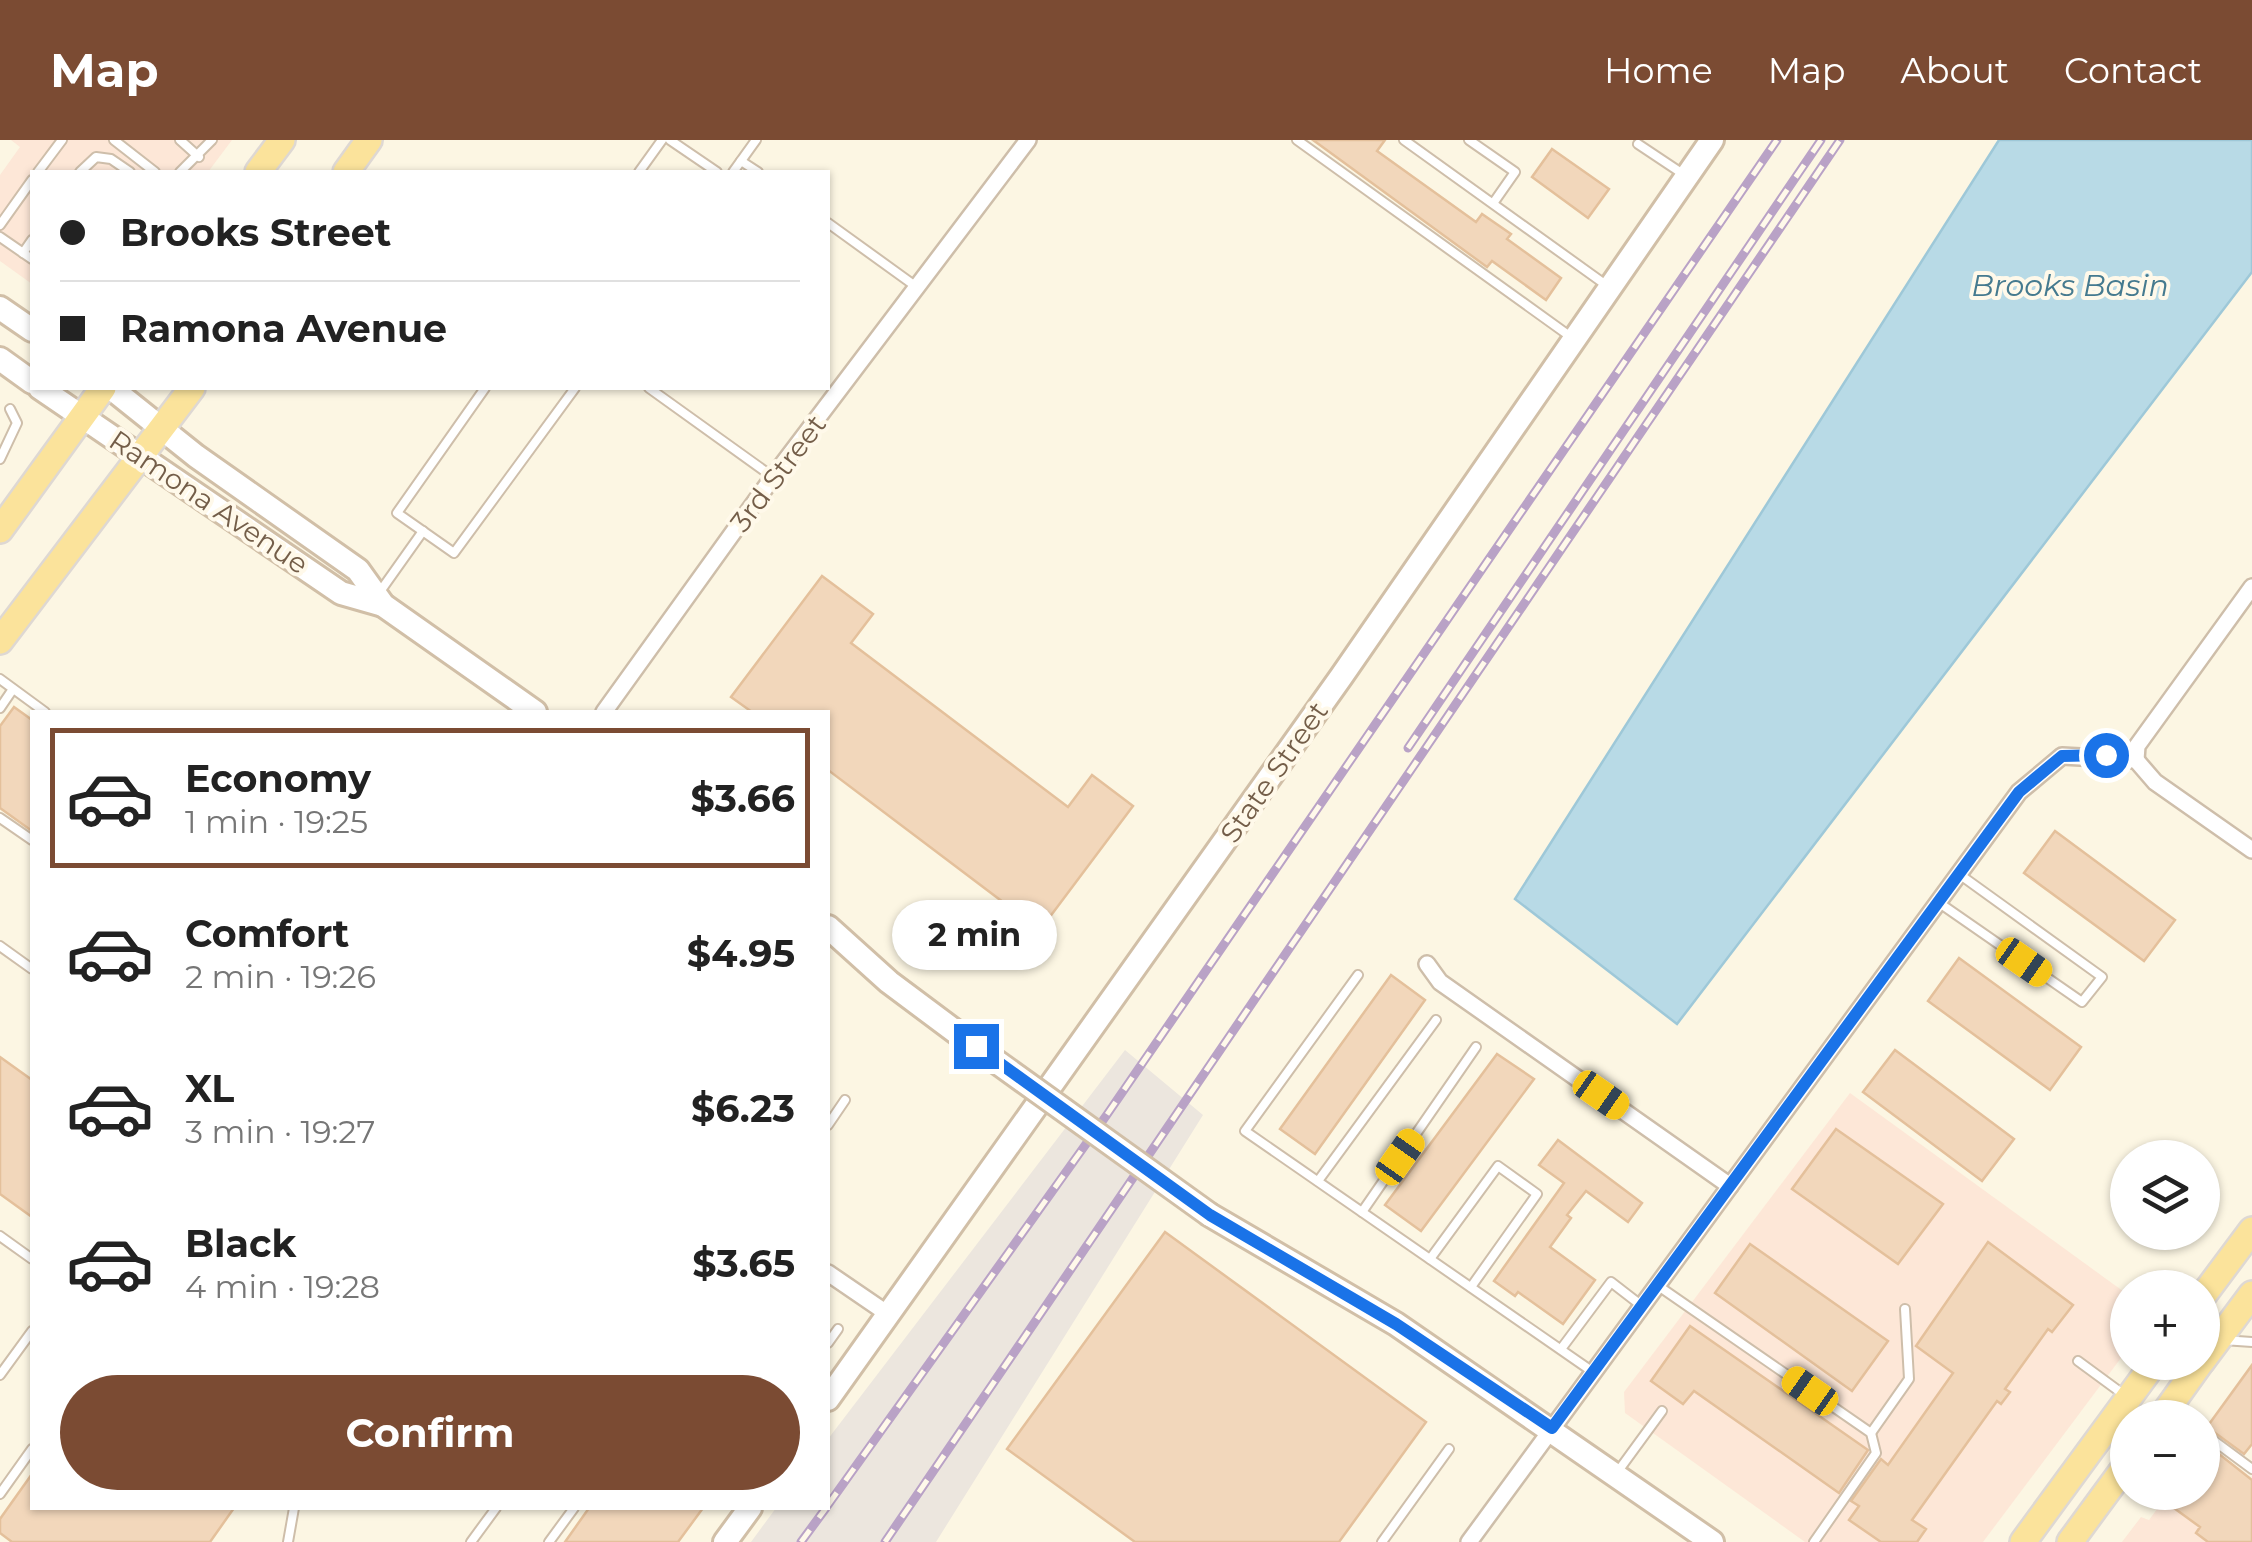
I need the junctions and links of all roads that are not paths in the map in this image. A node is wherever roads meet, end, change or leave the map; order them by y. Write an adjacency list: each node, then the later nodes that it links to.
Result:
1 (62, 140): 18 (lane)
2 (114, 140): 21 (lane)
3 (180, 140): 16 (lane)
4 (212, 140): 16 (lane)
5 (282, 140): 23 (main road)
6 (369, 140): 24 (main road)
7 (662, 140): 25 (lane)
8 (670, 140): 26 (lane)
9 (756, 140): 17 (lane)
10 (1028, 140): 38 (street, 3rd Street)
11 (1297, 140): 42 (lane)
12 (1404, 140): 31 (lane)
13 (1469, 140): 31 (lane)
14 (1712, 140): 29 (main road, State Street)
15 (1638, 144): 29 (lane)
16 (198, 157): 22 (lane)
17 (741, 160): 27 (lane); 28 (lane)
18 (40, 170)
19 (82, 170): 20 (lane)
20 (127, 170)
21 (152, 170)
22 (182, 170)
23 (260, 170)
24 (352, 170)
25 (640, 170)
26 (713, 170)
27 (734, 170)
28 (755, 170)
29 (1686, 177): 39 (main road, State Street)
30 (30, 183): 33 (lane)
31 (1494, 202): 39 (lane)
32 (830, 224): 38 (lane)
33 (0, 225)
34 (0, 236): 36 (lane)
35 (30, 243): 36 (lane)
36 (24, 253): 37 (lane)
37 (30, 258)
38 (918, 288): 57 (street, 3rd Street)
39 (1610, 288): 42 (main road, State Street)
40 (0, 308): 41 (main road)
41 (30, 329)
42 (1574, 339): 99 (main road, State Street)
43 (0, 359): 44 (main road)
44 (30, 381)
45 (43, 390): 53 (main road, Ramona Avenue)
46 (105, 390): 53 (main road)
47 (110, 390): 54 (main road, Ramona Avenue)
48 (191, 390): 54 (main road)
49 (484, 390): 59 (lane)
50 (574, 390): 59 (lane)
51 (652, 390): 57 (lane)
52 (10, 409): 56 (lane)
53 (83, 417): 55 (main road, Ramona Avenue); 58 (main road)
54 (162, 429): 55 (main road); 61 (main road, Ramona Avenue)
55 (142, 455): 61 (main road, Ramona Avenue); 63 (main road)
56 (0, 460)
57 (773, 477): 69 (street, 3rd Street)
58 (0, 530)
59 (422, 531): 61 (lane)
60 (2252, 587): 62 (street)
61 (380, 600): 68 (main road, Ramona Avenue)
62 (2245, 610): 70 (street)
63 (0, 641)
64 (0, 679): 65 (lane)
65 (14, 689): 66 (lane); 67 (lane)
66 (0, 708)
67 (42, 710)
68 (532, 710)
69 (605, 710)
70 (2136, 760): 73 (street); 74 (street)
71 (0, 818): 72 (lane)
72 (30, 839)
73 (2252, 850)
74 (1958, 874): 75 (street); 75 (lane)
75 (1938, 902): 86 (street)
76 (830, 928): 114 (main road, bridge)
77 (0, 946): 79 (lane)
78 (1428, 964): 86 (street)
79 (30, 968)
80 (1358, 975): 85 (lane)
81 (1436, 1020): 85 (lane)
82 (1476, 1048): 87 (lane)
83 (845, 1100): 84 (lane)
84 (830, 1122)
85 (1318, 1181): 87 (lane)
86 (1730, 1186): 94 (street)
87 (1362, 1212): 91 (lane)
88 (2252, 1230): 93 (main road)
89 (0, 1236): 90 (lane)
90 (30, 1258)
91 (1430, 1259): 95 (lane); 95 (lane)
92 (830, 1273): 99 (street)
93 (2220, 1274)
94 (1657, 1285): 97 (street); 115 (lane)
95 (1470, 1287): 106 (lane)
96 (2252, 1294): 102 (main road)
97 (1642, 1306): 106 (lane); 108 (street)
98 (1906, 1309): 115 (lane)
99 (888, 1314): 111 (main road, State Street)
100 (838, 1329): 104 (lane)
101 (30, 1334): 109 (lane)
102 (2220, 1336)
103 (2220, 1339): 105 (lane)
104 (830, 1340)
105 (2252, 1342)
106 (1561, 1349): 108 (lane)
107 (2078, 1361): 112 (lane)
108 (1593, 1372): 114 (street)
109 (0, 1375)
110 (2141, 1380): 112 (main road)
111 (830, 1395)
112 (2128, 1398): 135 (main road)
113 (1662, 1410): 120 (lane)
114 (1552, 1428): 120 (main road); 132 (street)
115 (1871, 1434): 134 (lane)
116 (2220, 1445): 119 (lane)
117 (1449, 1449): 131 (lane)
118 (30, 1452): 122 (lane)
119 (2252, 1469)
120 (1616, 1474): 133 (main road)
121 (2110, 1488): 136 (main road)
122 (0, 1494)
123 (294, 1510): 127 (lane)
124 (495, 1510): 128 (lane)
125 (573, 1510): 129 (lane)
126 (740, 1511): 130 (main road)
127 (288, 1542)
128 (471, 1542)
129 (549, 1542)
130 (725, 1542)
131 (1382, 1542)
132 (1469, 1542)
133 (1712, 1542)
134 (1814, 1542)
135 (2023, 1542)
136 (2070, 1542)

